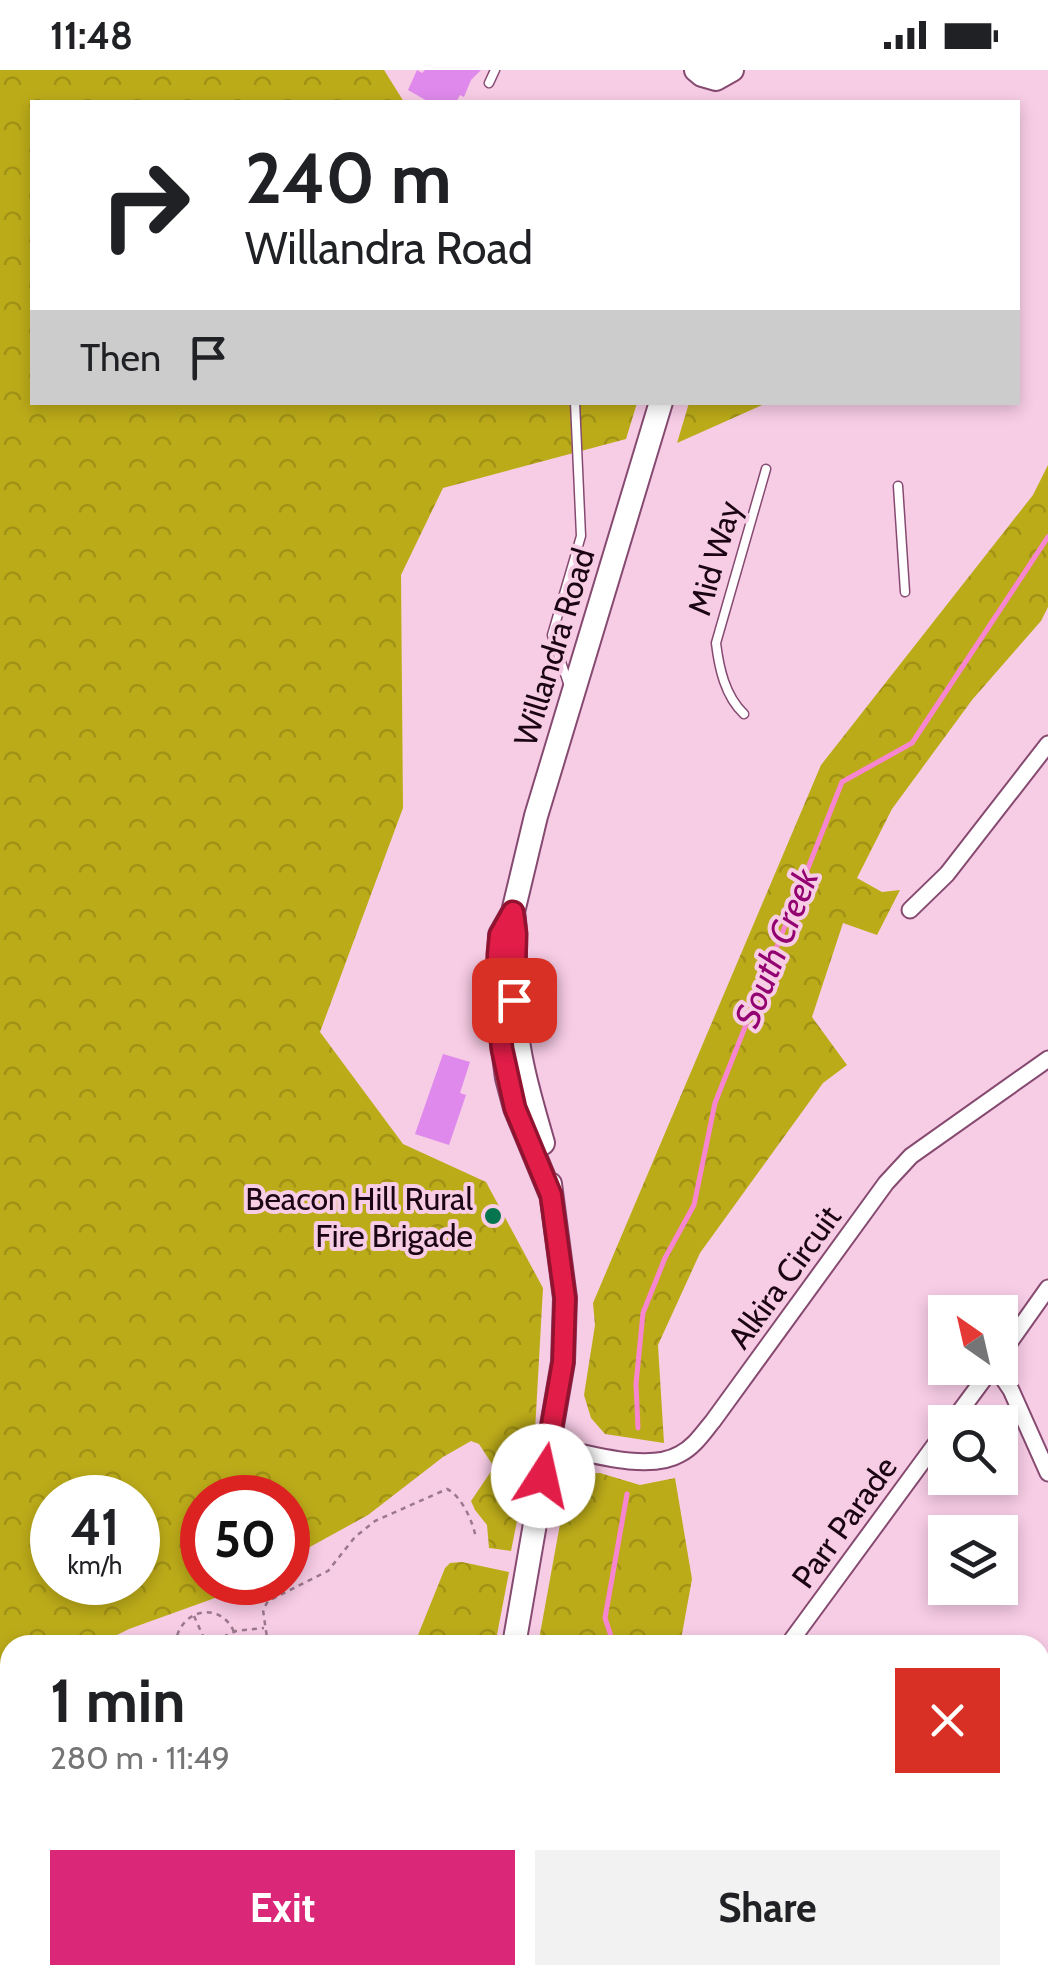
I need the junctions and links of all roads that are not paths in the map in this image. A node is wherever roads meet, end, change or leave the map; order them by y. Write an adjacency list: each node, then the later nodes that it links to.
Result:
1 (495, 70): 2 (lane)
2 (490, 83)
3 (575, 405): 8 (lane)
4 (660, 405): 8 (main road, Willandra Road)
5 (766, 470): 9 (lane, Mid Way)
6 (898, 486): 7 (lane)
7 (905, 592)
8 (573, 698): 18 (main road, Willandra Road)
9 (744, 714)
10 (1048, 744): 11 (street)
11 (910, 910)
12 (1048, 1059): 18 (street, Alkira Circuit)
13 (1048, 1288): 14 (street)
14 (1018, 1330)
15 (981, 1385): 17 (street)
16 (1007, 1385): 20 (street)
17 (965, 1405)
18 (548, 1446): 21 (main road, Willandra Road)
19 (928, 1454): 22 (street, Parr Parade)
20 (1048, 1472)
21 (516, 1635)
22 (795, 1635)

